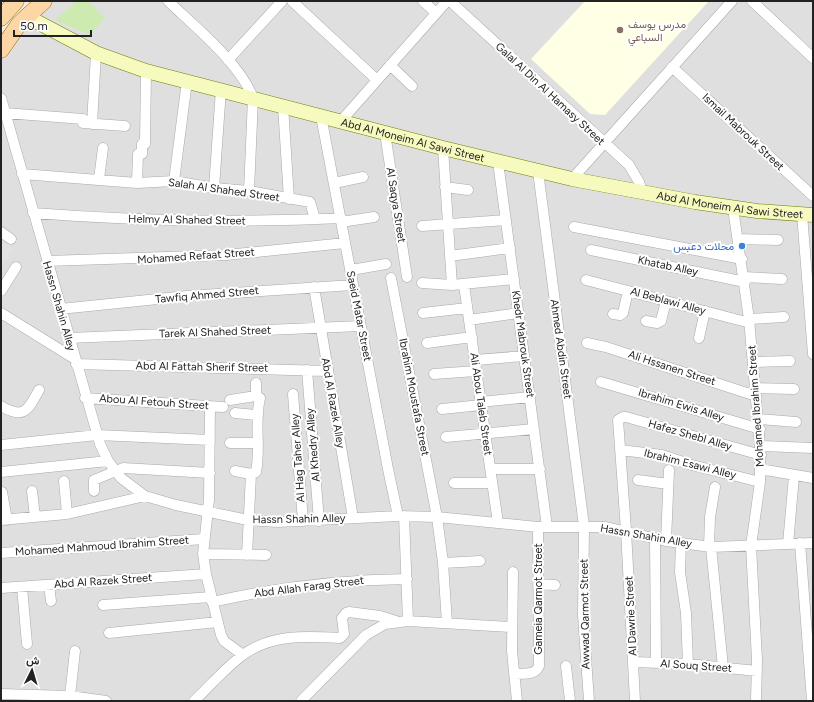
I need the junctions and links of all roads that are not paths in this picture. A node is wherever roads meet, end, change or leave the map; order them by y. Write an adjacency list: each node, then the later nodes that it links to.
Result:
1 (16, 1): 12 (main road)
2 (44, 1): 11 (main road)
3 (168, 1): 16 (street)
4 (282, 1): 16 (street)
5 (292, 1): 20 (street)
6 (423, 1): 10 (street)
7 (448, 1): 10 (street); 33 (street, Galal Al Din Al Hamasy Street)
8 (732, 1): 18 (street)
9 (752, 1): 15 (street)
10 (436, 13): 17 (street)
11 (26, 16): 13 (main road); 14 (street, Abd Al Moneim Al Sawi Street)
12 (1, 18)
13 (1, 50)
14 (96, 53): 19 (street, Abd Al Moneim Al Sawi Street); 30 (street)
15 (813, 58)
16 (228, 60): 25 (street)
17 (390, 65): 20 (street); 22 (street)
18 (672, 67): 33 (street); 50 (street, Ismail Mabrouk Street)
19 (146, 71): 21 (street, Abd Al Moneim Al Sawi Street); 43 (street)
20 (377, 80): 29 (street)
21 (187, 81): 23 (street, Abd Al Moneim Al Sawi Street); 42 (street)
22 (412, 86)
23 (221, 89): 25 (street, Abd Al Moneim Al Sawi Street); 46 (street)
24 (1, 98): 27 (street, Hassn Shahin Alley)
25 (253, 98): 26 (street, Abd Al Moneim Al Sawi Street); 48 (street)
26 (283, 106): 28 (street, Abd Al Moneim Al Sawi Street); 51 (street)
27 (5, 114): 30 (street); 37 (street, Hassn Shahin Alley)
28 (321, 116): 29 (street, Abd Al Moneim Al Sawi Street); 44 (street, Saeid Matar Street)
29 (341, 122): 32 (street, Abd Al Moneim Al Sawi Street)
30 (92, 124): 31 (street)
31 (125, 126)
32 (385, 133): 35 (street, Abd Al Moneim Al Sawi Street); 75 (street, Al Saqya Street)
33 (603, 143): 41 (street); 49 (street, Galal Al Din Al Hamasy Street)
34 (103, 148): 40 (street)
35 (442, 148): 36 (street, Abd Al Moneim Al Sawi Street); 45 (street)
36 (498, 162): 38 (street, Abd Al Moneim Al Sawi Street); 58 (street, Khedr Mabrouk Street)
37 (21, 169): 40 (street, Salah Al Shahed Street); 53 (street, Hassn Shahin Alley)
38 (538, 171): 41 (street, Abd Al Moneim Al Sawi Street); 180 (street, Ahmed Abdin Street)
39 (363, 177): 44 (street)
40 (100, 179): 43 (street, Salah Al Shahed Street)
41 (572, 179): 49 (street, Abd Al Moneim Al Sawi Street)
42 (174, 181): 43 (street, Salah Al Shahed Street); 46 (street, Salah Al Shahed Street)
43 (137, 183)
44 (334, 183): 57 (street, Saeid Matar Street)
45 (445, 187): 47 (street); 59 (street)
46 (214, 188): 48 (street, Salah Al Shahed Street)
47 (468, 190)
48 (250, 191): 51 (street, Salah Al Shahed Street)
49 (642, 192): 52 (street, Abd Al Moneim Al Sawi Street)
50 (813, 196)
51 (289, 199): 56 (street, Salah Al Shahed Street)
52 (733, 208): 54 (street, Abd Al Moneim Al Sawi Street); 63 (street, Mohamed Ibrahim Street)
53 (33, 213): 56 (street, Helmy Al Shahed Street); 71 (street, Hassn Shahin Alley)
54 (810, 215): 107 (street)
55 (374, 218): 57 (street, Helmy Al Shahed Street)
56 (315, 219): 57 (street, Helmy Al Shahed Street)
57 (341, 220): 66 (street, Saeid Matar Street)
58 (506, 220): 59 (street); 67 (street, Khedr Mabrouk Street)
59 (448, 223): 60 (street); 69 (street)
60 (422, 226)
61 (574, 227): 70 (street)
62 (1, 232): 64 (street)
63 (738, 238): 65 (street); 70 (street, Mohamed Ibrahim Street)
64 (12, 239)
65 (778, 240)
66 (345, 243): 71 (street, Mohamed Refaat Street); 74 (street, Saeid Matar Street)
67 (510, 248): 69 (street); 78 (street, Khedr Mabrouk Street)
68 (591, 250): 80 (street, Khatab Alley)
69 (450, 256): 83 (street)
70 (742, 259): 80 (street, Mohamed Ibrahim Street)
71 (46, 262): 90 (street, Hassn Shahin Alley)
72 (386, 264): 74 (street)
73 (16, 266): 86 (street)
74 (351, 270): 82 (street, Saeid Matar Street)
75 (407, 277)
76 (391, 278): 173 (street, Ibrahim Moustafa Street)
77 (782, 278): 80 (street, Khatab Alley)
78 (514, 279): 84 (street); 94 (street, Khedr Mabrouk Street)
79 (586, 280): 87 (street, Al Beblawi Alley)
80 (745, 280): 99 (street, Mohamed Ibrahim Street)
81 (422, 283): 83 (street)
82 (354, 285): 85 (street, Tawfiq Ahmed Street); 100 (street, Saeid Matar Street)
83 (452, 285): 84 (street)
84 (464, 285): 89 (street, Ali Abou Taleb Street)
85 (314, 287): 90 (street, Tawfiq Ahmed Street); 101 (street, Abd Al Razek Alley)
86 (1, 291)
87 (628, 291): 88 (street, Al Beblawi Alley); 95 (street)
88 (666, 301): 91 (street, Al Beblawi Alley); 98 (street)
89 (467, 308): 93 (street); 97 (street, Ali Abou Taleb Street)
90 (60, 309): 103 (street, Hassn Shahin Alley)
91 (705, 311): 99 (street, Al Beblawi Alley); 104 (street)
92 (1, 313): 110 (street)
93 (422, 313)
94 (519, 313): 97 (street); 108 (street, Khedr Mabrouk Street)
95 (613, 314)
96 (784, 317): 99 (street, Al Beblawi Alley)
97 (469, 320): 102 (street, Ali Abou Taleb Street)
98 (646, 321)
99 (750, 321): 112 (street, Mohamed Ibrahim Street)
100 (361, 326): 101 (street, Tarek Al Shahed Street); 171 (street, Saeid Matar Street)
101 (321, 328): 103 (street, Tarek Al Shahed Street); 114 (street, Abd Al Razek Alley)
102 (472, 337): 105 (street); 109 (street, Ali Abou Taleb Street)
103 (69, 338): 110 (street, Hassn Shahin Alley)
104 (699, 338)
105 (427, 343)
106 (587, 343): 121 (street, Ali Hssanen Street)
107 (813, 354)
108 (524, 356): 109 (street); 124 (street, Khedr Mabrouk Street)
109 (475, 360): 115 (street, Ali Abou Taleb Street)
110 (76, 361): 113 (street, Abd Al Fattah Sherif Street); 125 (street, Hassn Shahin Alley)
111 (790, 361): 112 (street)
112 (754, 362): 121 (street, Mohamed Ibrahim Street)
113 (307, 370): 114 (street, Abd Al Fattah Sherif Street); 177 (street, Al Khedry Alley)
114 (328, 371): 174 (street, Abd Al Razek Alley)
115 (476, 371): 116 (street); 126 (street, Ali Abou Taleb Street)
116 (434, 374)
117 (602, 382): 134 (street, Ibrahim Ewis Alley)
118 (256, 383): 123 (street)
119 (794, 389): 121 (street, Ali Hssanen Street)
120 (38, 390): 127 (street)
121 (756, 392): 134 (street, Mohamed Ibrahim Street)
122 (293, 394): 178 (street, Al Hag Taher Alley)
123 (256, 396): 128 (street, Abou Al Fetouh Street); 131 (street)
124 (530, 396): 126 (street); 135 (street, Khedr Mabrouk Street)
125 (85, 398): 128 (street, Abou Al Fetouh Street); 137 (street, Hassn Shahin Alley)
126 (481, 403): 129 (street); 136 (street, Ali Abou Taleb Street)
127 (1, 406)
128 (210, 406): 139 (street)
129 (442, 410)
130 (235, 413): 131 (street)
131 (256, 415): 141 (street)
132 (620, 418): 144 (street, Al Dawrie Street); 145 (street, Hafez Shebl Alley)
133 (796, 422): 134 (street, Ibrahim Ewis Alley)
134 (759, 424): 145 (street, Mohamed Ibrahim Street)
135 (534, 430): 136 (street); 148 (street, Khedr Mabrouk Street)
136 (486, 432): 138 (street); 147 (street, Ali Abou Taleb Street)
137 (97, 435): 139 (street); 142 (street); 146 (street, Hassn Shahin Alley)
138 (446, 437)
139 (210, 440): 154 (street)
140 (230, 443): 141 (street)
141 (257, 443): 155 (street)
142 (1, 445)
143 (813, 448): 145 (street, Hafez Shebl Alley)
144 (620, 450): 160 (street, Ibrahim Esawi Alley); 182 (street, Al Dawrie Street)
145 (760, 450): 149 (street, Mohamed Ibrahim Street)
146 (108, 461): 151 (street, Hassn Shahin Alley); 153 (street)
147 (491, 469): 148 (street); 162 (street, Ali Abou Taleb Street)
148 (540, 469): 181 (street, Khedr Mabrouk Street)
149 (760, 469): 156 (street); 160 (street, Mohamed Ibrahim Street)
150 (669, 470): 163 (street)
151 (114, 471): 154 (street); 167 (street); 168 (street, Hassn Shahin Alley)
152 (235, 471): 155 (street)
153 (1, 472)
154 (210, 473): 169 (street)
155 (251, 474): 176 (street)
156 (794, 476): 157 (street); 189 (street)
157 (813, 478)
158 (638, 480): 163 (street)
159 (64, 481): 170 (street)
160 (760, 482): 190 (street, Mohamed Ibrahim Street)
161 (454, 483): 162 (street)
162 (492, 483): 179 (street, Ali Abou Taleb Street)
163 (668, 484): 185 (street)
164 (715, 487): 191 (street)
165 (32, 491): 172 (street)
166 (2, 492): 175 (street)
167 (94, 492)
168 (145, 496): 169 (street, Hassn Shahin Alley); 170 (street)
169 (208, 512): 176 (street, Hassn Shahin Alley); 183 (street)
170 (67, 514): 172 (street)
171 (401, 516): 173 (street, Hassn Shahin Alley); 174 (street, Hassn Shahin Alley); 200 (street, Saeid Matar Street)
172 (35, 517): 175 (street)
173 (437, 517): 179 (street, Hassn Shahin Alley); 197 (street, Ibrahim Moustafa Street)
174 (354, 518): 177 (street, Hassn Shahin Alley)
175 (4, 520)
176 (248, 520): 178 (street, Hassn Shahin Alley); 194 (street)
177 (319, 520): 178 (street, Hassn Shahin Alley)
178 (302, 521)
179 (498, 523): 181 (street, Hassn Shahin Alley)
180 (584, 526): 181 (street, Hassn Shahin Alley); 182 (street, Hassn Shahin Alley); 232 (street, Awwad Qarmot Street)
181 (542, 527): 201 (street, Gameia Qarmot Street)
182 (626, 530): 184 (street, Hassn Shahin Alley); 218 (street, Al Dawrie Street)
183 (204, 538): 192 (street, Mohamed Mahmoud Ibrahim Street); 193 (street)
184 (655, 538): 185 (street, Hassn Shahin Alley); 219 (street)
185 (666, 540): 186 (street, Hassn Shahin Alley)
186 (681, 543): 191 (street, Hassn Shahin Alley); 220 (street)
187 (800, 543): 188 (street, Hassn Shahin Alley); 189 (street, Hassn Shahin Alley); 235 (street)
188 (813, 543)
189 (788, 544): 190 (street, Hassn Shahin Alley)
190 (751, 546): 191 (street, Hassn Shahin Alley); 223 (street, Mohamed Ibrahim Street)
191 (710, 547): 222 (street)
192 (1, 553)
193 (203, 554): 194 (street); 199 (street)
194 (247, 555): 195 (street)
195 (266, 555)
196 (480, 561): 197 (street)
197 (443, 563): 212 (street, Ibrahim Moustafa Street)
198 (513, 572): 213 (street)
199 (206, 574): 202 (street, Abd Al Razek Street); 206 (street)
200 (407, 579): 206 (street, Abd Allah Farag Street); 210 (street, Saeid Matar Street)
201 (538, 584): 203 (street); 224 (street, Gameia Qarmot Street)
202 (49, 585): 204 (street, Abd Al Razek Street); 207 (street)
203 (555, 585)
204 (22, 587): 205 (street, Abd Al Razek Street); 215 (street)
205 (1, 588)
206 (212, 600): 208 (street, Abd Allah Farag Street); 211 (street)
207 (52, 601)
208 (103, 605)
209 (396, 621): 210 (street); 217 (street); 230 (street)
210 (408, 621): 212 (street)
211 (218, 622): 214 (street); 217 (street)
212 (447, 623): 213 (street)
213 (512, 627): 224 (street)
214 (109, 633)
215 (27, 644)
216 (75, 651): 226 (street)
217 (243, 655): 229 (street)
218 (634, 662): 219 (street, Al Souq Street); 233 (street, Al Dawrie Street)
219 (656, 662): 220 (street, Al Souq Street)
220 (688, 664): 222 (street, Al Souq Street)
221 (566, 666): 231 (street)
222 (723, 667): 223 (street, Al Souq Street)
223 (758, 672): 234 (street, Mohamed Ibrahim Street)
224 (514, 674): 227 (street)
225 (1, 694): 226 (street)
226 (70, 696): 228 (street)
227 (514, 699)
228 (106, 701)
229 (194, 701)
230 (300, 701)
231 (570, 701)
232 (589, 701)
233 (635, 701)
234 (756, 701)
235 (812, 701)

